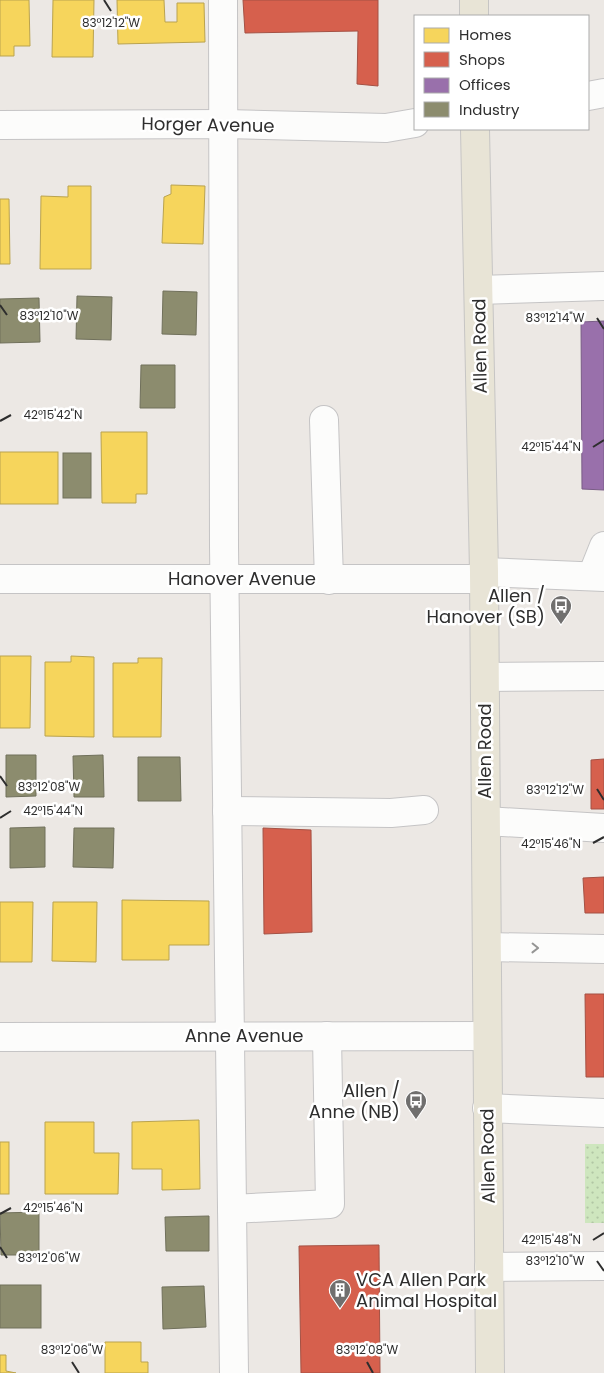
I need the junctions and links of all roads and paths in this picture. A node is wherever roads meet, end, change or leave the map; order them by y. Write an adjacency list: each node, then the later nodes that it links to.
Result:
1 (223, 0): 7 (street)
2 (474, 0): 3 (main road)
3 (474, 15)
4 (604, 93): 5 (street)
5 (589, 96)
6 (414, 123): 7 (street, Horger Avenue)
7 (224, 124): 8 (street, Horger Avenue); 17 (street)
8 (0, 125)
9 (475, 130): 11 (main road, Allen Road)
10 (604, 286): 11 (street)
11 (479, 290): 14 (main road, Allen Road)
12 (324, 420): 18 (street)
13 (604, 546): 15 (street)
14 (484, 575): 15 (street, Hanover Avenue); 18 (street, Hanover Avenue); 20 (main road, Allen Road)
15 (598, 577)
16 (0, 579): 17 (street, Hanover Avenue)
17 (224, 579): 18 (street, Hanover Avenue); 22 (street)
18 (329, 580)
19 (604, 676): 20 (street)
20 (485, 677): 23 (main road, Allen Road)
21 (424, 810): 22 (street)
22 (227, 812): 27 (street)
23 (486, 821): 24 (street); 25 (main road, Allen Road)
24 (604, 828)
25 (487, 947): 26 (street, one-way to 26); 29 (main road, Allen Road)
26 (604, 949)
27 (230, 1036): 28 (street, Anne Avenue); 30 (street, Anne Avenue); 33 (street)
28 (327, 1036): 29 (street, Anne Avenue); 33 (street)
29 (487, 1036): 31 (main road, Allen Road)
30 (0, 1037)
31 (487, 1108): 32 (street); 35 (main road, Allen Road)
32 (604, 1113)
33 (232, 1209): 36 (street)
34 (604, 1266): 35 (street)
35 (489, 1267): 37 (main road, Allen Road)
36 (234, 1373)
37 (490, 1373)

